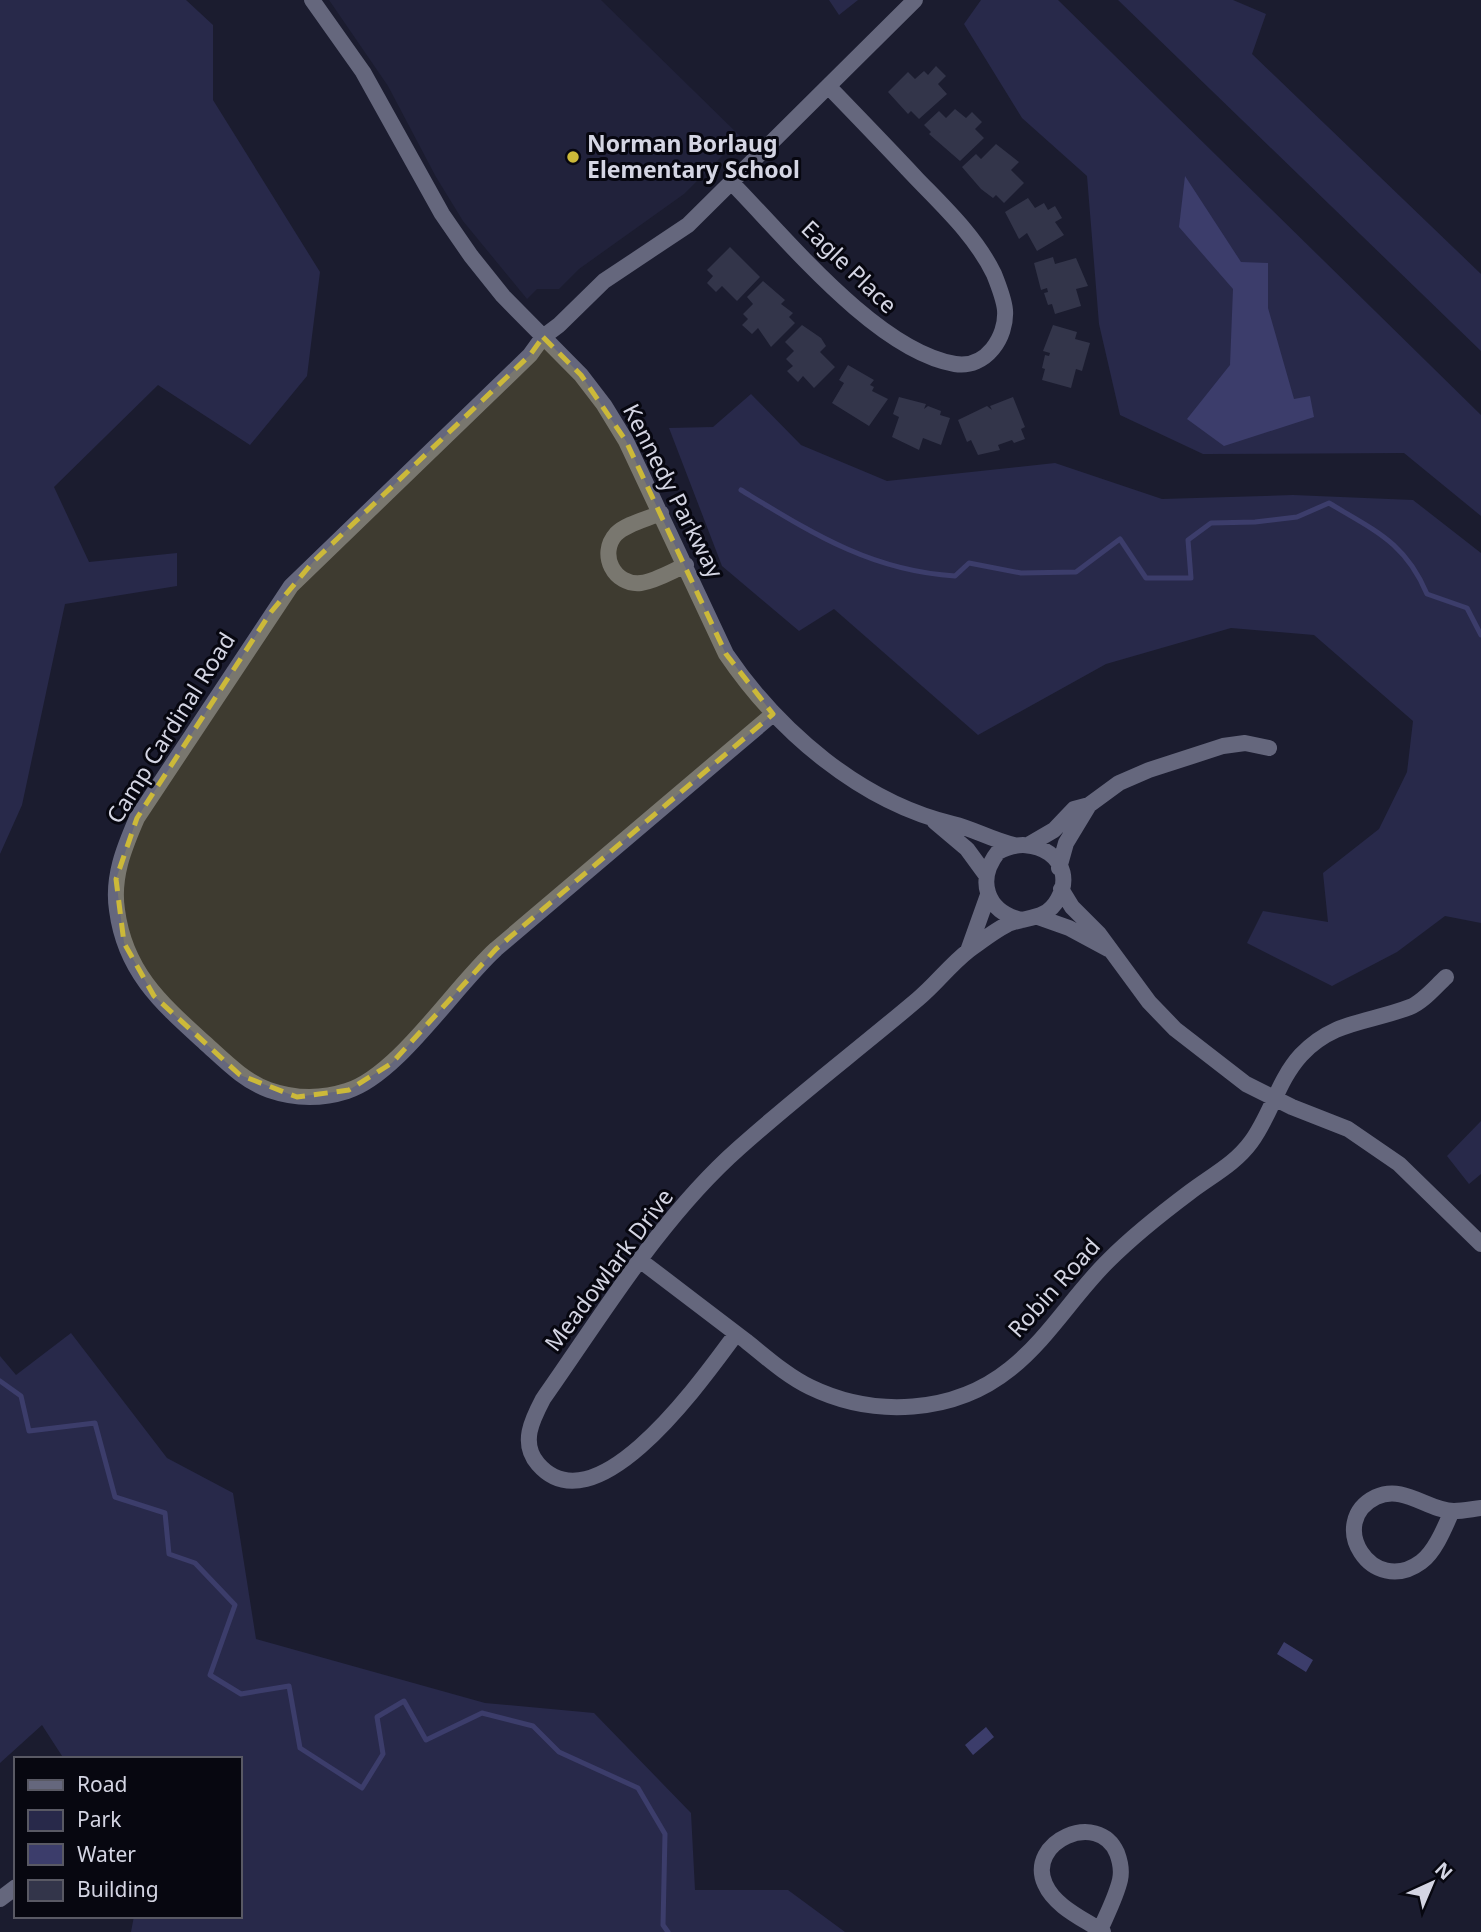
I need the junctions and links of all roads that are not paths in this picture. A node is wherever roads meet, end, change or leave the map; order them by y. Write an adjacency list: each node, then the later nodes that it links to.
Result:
1 (312, 0): 5 (street, Kennedy Parkway)
2 (915, 0): 3 (street, Camp Cardinal Road)
3 (829, 87): 4 (street, Camp Cardinal Road); 4 (street, Eagle Place)
4 (731, 182): 5 (street, Camp Cardinal Road)
5 (542, 337): 6 (street, Kennedy Parkway); 8 (street, Camp Cardinal Road)
6 (661, 513): 7 (street, Kennedy Parkway); 7 (street)
7 (686, 565): 8 (street, Kennedy Parkway)
8 (773, 714): 11 (street, Kennedy Parkway)
9 (1269, 748): 10 (street)
10 (1089, 805): 12 (street); 13 (street)
11 (935, 822): 12 (street, Kennedy Parkway); 14 (street, Kennedy Parkway)
12 (1022, 844): 13 (street); 14 (street)
13 (1059, 868): 15 (street)
14 (986, 875): 16 (street)
15 (1061, 889): 17 (street); 18 (street)
16 (988, 895): 17 (street); 19 (street, Meadowlark Drive)
17 (1030, 919): 18 (street); 19 (street, Meadowlark Drive)
18 (1108, 949): 21 (street)
19 (968, 951): 23 (street, Meadowlark Drive)
20 (1446, 977): 21 (street, Robin Road)
21 (1274, 1099): 22 (street); 24 (street, Robin Road)
22 (1481, 1244)
23 (641, 1261): 24 (street, Robin Road); 24 (street, Meadowlark Drive)
24 (736, 1334)
25 (1481, 1507): 26 (street)
26 (1452, 1511): 26 (street)
27 (1101, 1931): 27 (street)

